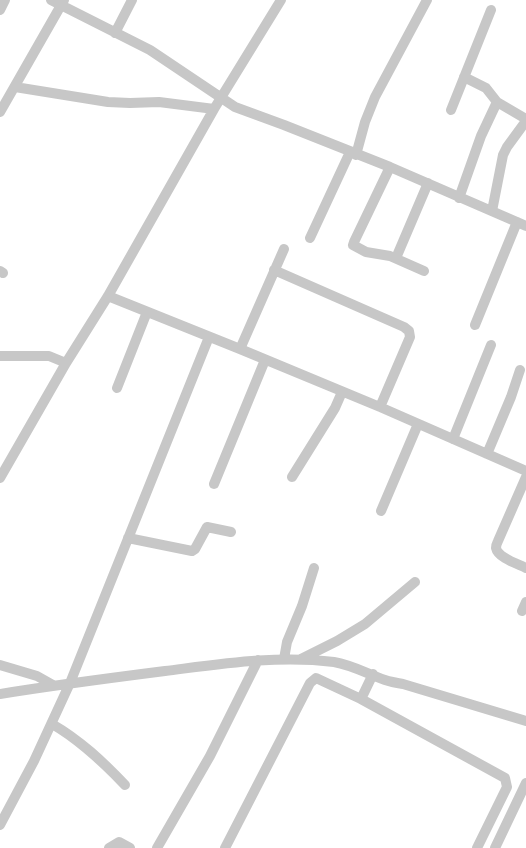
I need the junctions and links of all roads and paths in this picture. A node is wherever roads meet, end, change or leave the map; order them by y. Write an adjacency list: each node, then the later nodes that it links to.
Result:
1 (5, 0): 7 (street)
2 (51, 0): 6 (street)
3 (132, 0): 9 (street)
4 (281, 0): 12 (street)
5 (427, 0): 18 (street)
6 (63, 2): 9 (street); 11 (street)
7 (0, 10)
8 (491, 10): 10 (street)
9 (115, 33): 12 (street)
10 (464, 77): 13 (street); 15 (street)
11 (14, 87): 14 (street); 16 (street)
12 (221, 98): 14 (street); 18 (street)
13 (497, 102): 17 (street); 21 (street)
14 (214, 109): 29 (street)
15 (451, 110)
16 (0, 112)
17 (526, 120): 22 (street)
18 (353, 153): 19 (street); 24 (street)
19 (390, 168): 20 (street); 26 (street)
20 (428, 183): 21 (street); 26 (street)
21 (459, 198): 22 (street)
22 (492, 211): 23 (street)
23 (522, 224): 31 (street)
24 (310, 238)
25 (284, 249): 27 (street)
26 (396, 258): 28 (street)
27 (274, 270): 34 (street); 41 (street)
28 (424, 271)
29 (108, 296): 30 (street); 37 (street)
30 (147, 312): 32 (street); 39 (street)
31 (475, 325)
32 (209, 337): 34 (street); 52 (street)
33 (491, 345): 43 (street)
34 (240, 349): 36 (street)
35 (0, 356): 37 (street)
36 (265, 360): 40 (street); 49 (street)
37 (66, 363): 48 (street)
38 (520, 370): 44 (street)
39 (117, 388)
40 (342, 392): 41 (street); 46 (street)
41 (380, 407): 42 (street)
42 (418, 424): 43 (street); 50 (street)
43 (453, 439): 44 (street)
44 (487, 454): 45 (street)
45 (526, 471)
46 (292, 477)
47 (526, 477): 54 (street)
48 (0, 478)
49 (214, 484)
50 (381, 512)
51 (231, 532): 52 (street)
52 (128, 538): 61 (street)
53 (314, 568): 56 (street)
54 (526, 568)
55 (415, 582): 57 (street)
56 (284, 659): 57 (street); 58 (street)
57 (301, 659): 60 (street)
58 (258, 660): 61 (street); 72 (street)
59 (0, 665): 62 (street)
60 (372, 674): 64 (street); 65 (street)
61 (70, 683): 62 (street); 66 (street)
62 (53, 685): 63 (street)
63 (0, 694)
64 (362, 700): 73 (street); 74 (street)
65 (526, 721)
66 (52, 724): 68 (street); 69 (street)
67 (526, 783): 75 (street)
68 (125, 785)
69 (0, 825)
70 (109, 848): 71 (street)
71 (130, 848)
72 (157, 848)
73 (225, 848)
74 (477, 848)
75 (495, 848)

